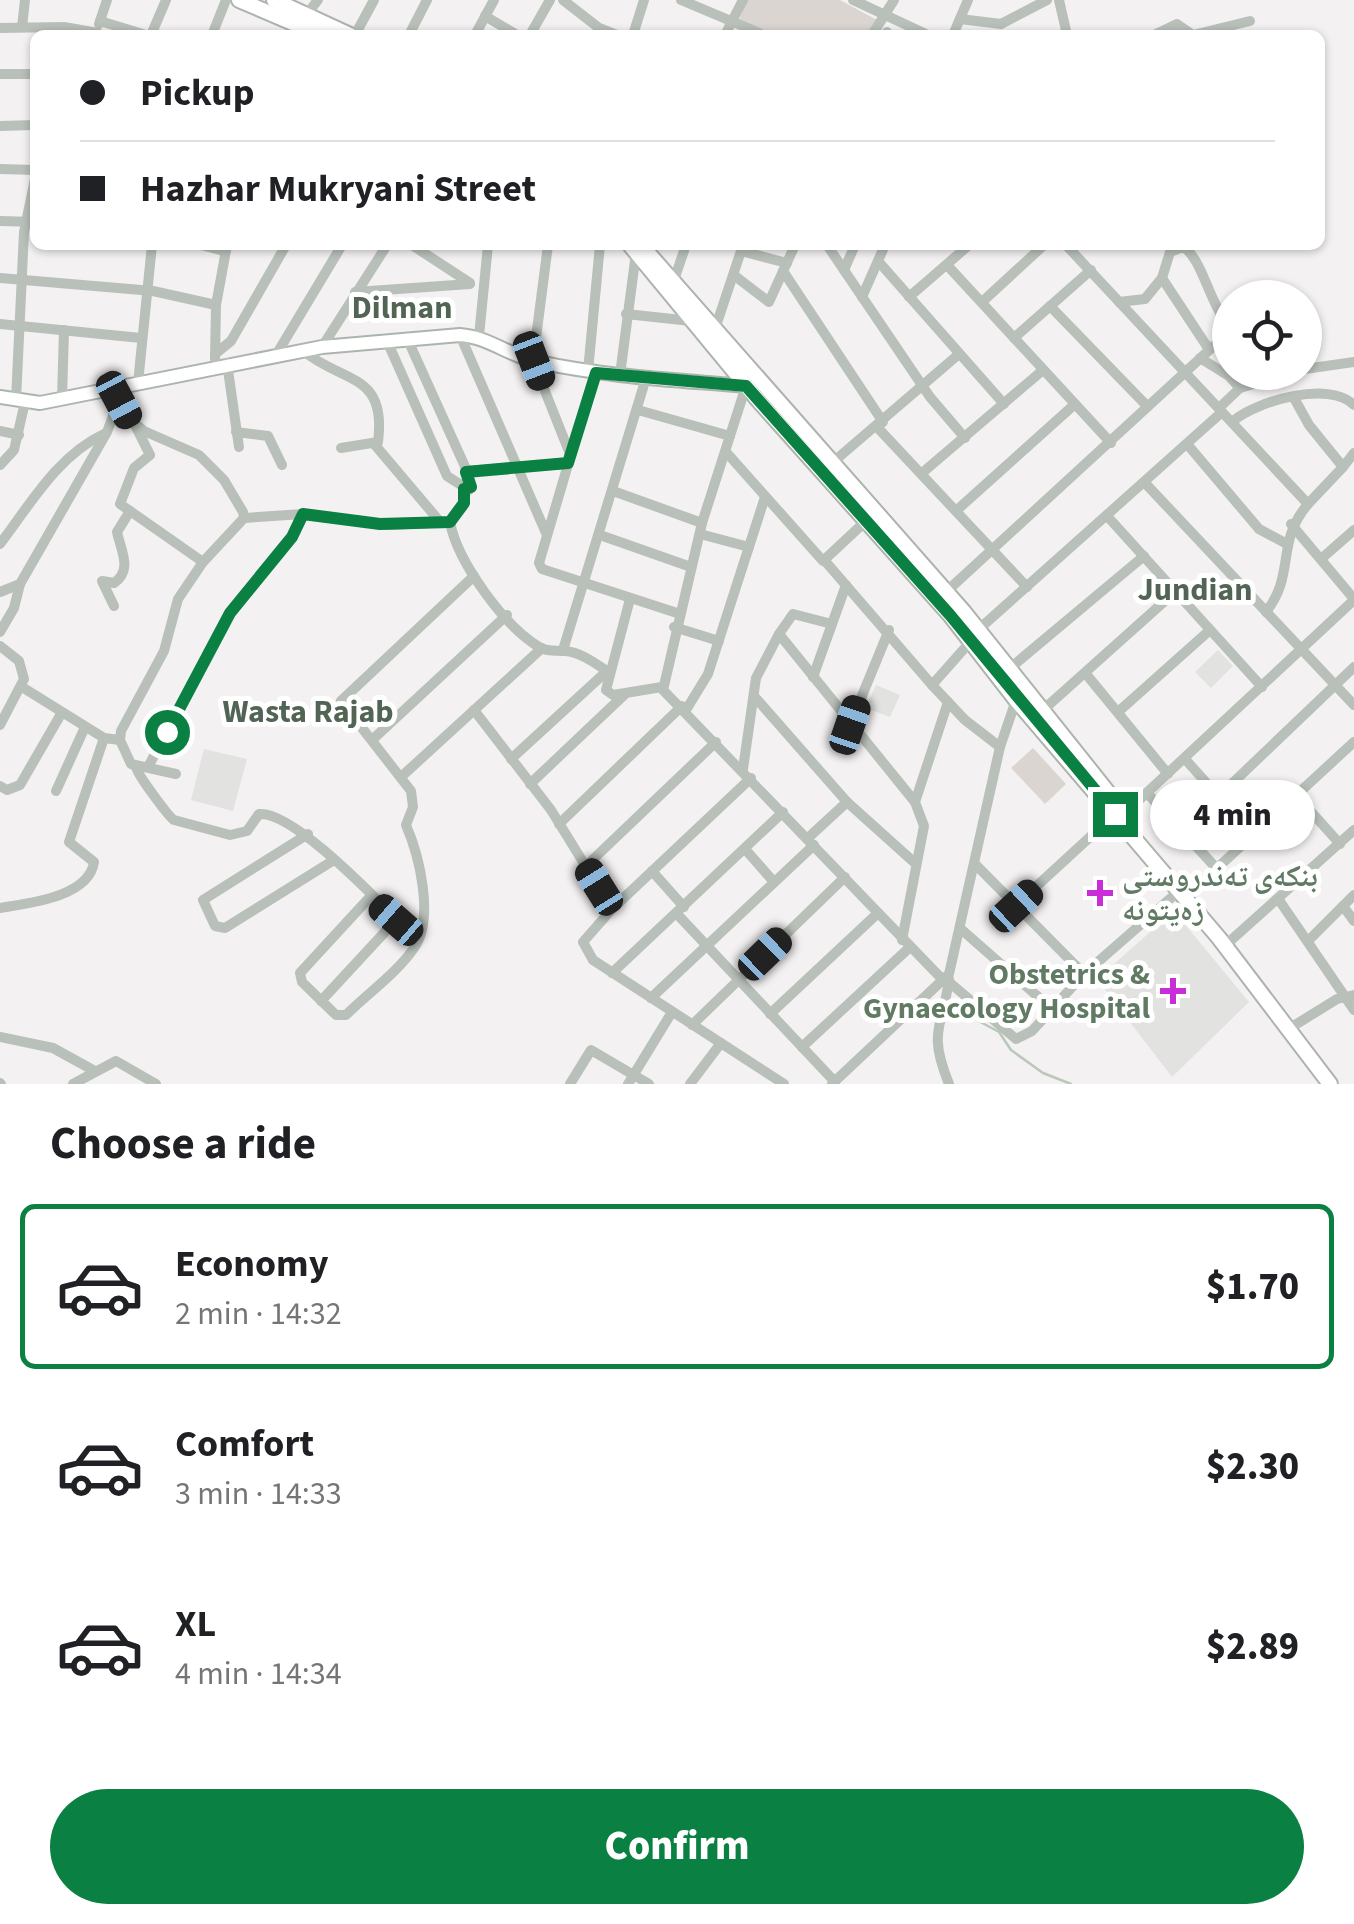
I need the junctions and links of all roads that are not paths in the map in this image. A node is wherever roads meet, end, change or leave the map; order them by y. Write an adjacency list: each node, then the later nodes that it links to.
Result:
1 (25, 0): 26 (street)
2 (107, 0): 29 (street)
3 (166, 0): 30 (street)
4 (226, 0): 31 (street)
5 (240, 0): 32 (highway)
6 (274, 0): 21 (highway)
7 (318, 0): 21 (street)
8 (374, 0): 34 (street)
9 (427, 0): 35 (street)
10 (494, 0): 22 (street)
11 (550, 0): 38 (street)
12 (562, 0): 39 (street)
13 (644, 0): 40 (street)
14 (681, 0): 28 (street)
15 (743, 0): 28 (street)
16 (852, 0): 23 (street)
17 (894, 0): 23 (street)
18 (968, 0): 24 (street)
19 (1047, 0): 44 (street)
20 (1059, 0): 45 (street)
21 (307, 14): 33 (highway)
22 (485, 16): 36 (street); 37 (street)
23 (885, 16): 41 (street); 42 (street)
24 (960, 19): 43 (street); 44 (street)
25 (1250, 21): 46 (street)
26 (22, 27): 27 (street); 29 (street)
27 (0, 28)
28 (728, 29)
29 (98, 30)
30 (151, 30)
31 (214, 30)
32 (309, 30)
33 (342, 30)
34 (356, 30)
35 (412, 30)
36 (478, 30)
37 (509, 30)
38 (533, 30)
39 (605, 30)
40 (635, 30)
41 (875, 30)
42 (917, 30)
43 (955, 30)
44 (1000, 30)
45 (1066, 30)
46 (1213, 30)
47 (0, 74): 48 (street)
48 (30, 74)
49 (30, 125): 50 (street)
50 (0, 126)
51 (0, 169): 52 (street)
52 (30, 170)
53 (0, 221): 54 (street)
54 (30, 222): 86 (street)
55 (151, 250): 91 (street)
56 (225, 250): 98 (street)
57 (283, 250): 119 (street)
58 (339, 250): 117 (street)
59 (384, 250): 92 (street)
60 (419, 250): 89 (street)
61 (487, 250): 90 (street)
62 (547, 250): 120 (street)
63 (600, 250): 125 (street)
64 (636, 250): 100 (street)
65 (638, 250): 88 (highway)
66 (638, 250): 101 (highway)
67 (684, 250): 88 (street)
68 (742, 250): 84 (street)
69 (747, 250): 81 (street)
70 (792, 250): 81 (street)
71 (830, 250): 82 (street)
72 (853, 250): 82 (street)
73 (883, 250): 79 (street)
74 (963, 250): 80 (street)
75 (1039, 250): 95 (street)
76 (1071, 250): 83 (street)
77 (1180, 250): 87 (street)
78 (1190, 250): 97 (street)
79 (878, 262): 93 (street); 94 (street)
80 (946, 265): 94 (street); 95 (street)
81 (785, 267): 84 (street); 146 (street)
82 (844, 270): 93 (street)
83 (1090, 270): 96 (street); 99 (street)
84 (735, 276): 104 (street)
85 (0, 278): 86 (street)
86 (21, 278): 91 (street); 103 (street)
87 (1162, 278): 96 (street); 114 (street)
88 (674, 280): 104 (highway)
89 (470, 284): 90 (street); 92 (street)
90 (483, 286): 107 (street)
91 (146, 290): 98 (street); 108 (street)
92 (356, 292): 113 (street)
93 (862, 296): 131 (street)
94 (910, 297): 116 (street)
95 (982, 302): 110 (street)
96 (1119, 302): 126 (street)
97 (1212, 303)
98 (216, 306): 119 (street)
99 (1050, 306): 110 (street); 141 (street)
100 (626, 314): 101 (street); 127 (street)
101 (692, 320): 130 (highway)
102 (0, 324): 103 (street)
103 (20, 324): 105 (street); 137 (street)
104 (716, 326): 161 (highway)
105 (64, 330): 108 (street); 136 (street)
106 (460, 335): 107 (main road); 109 (main road); 164 (street)
107 (479, 336): 120 (main road)
108 (141, 338): 129 (street)
109 (407, 338): 111 (main road); 166 (street)
110 (1014, 338): 124 (street)
111 (387, 341): 113 (main road); 169 (street)
112 (1212, 345): 114 (street)
113 (322, 347): 115 (main road)
114 (1208, 348): 118 (street)
115 (302, 350): 117 (main road); 155 (street)
116 (958, 354): 131 (street); 138 (street)
117 (276, 355): 119 (main road)
118 (1200, 358): 123 (street); 126 (street)
119 (219, 361): 129 (main road); 149 (street)
120 (534, 361): 125 (main road); 160 (street)
121 (1354, 362): 122 (street)
122 (1322, 366)
123 (1212, 367)
124 (1043, 370): 138 (street); 139 (street)
125 (592, 372): 127 (main road); 160 (street)
126 (1184, 372): 141 (street); 143 (street)
127 (620, 375): 128 (main road)
128 (646, 378): 130 (main road); 142 (street)
129 (138, 383): 133 (main road)
130 (746, 386): 151 (street); 173 (highway)
131 (922, 386): 146 (street); 152 (street)
132 (1238, 390): 143 (street)
133 (118, 394): 136 (main road); 145 (street); 148 (street)
134 (0, 397): 137 (main road)
135 (1294, 398): 140 (street); 144 (street); 165 (street)
136 (62, 400): 137 (main road)
137 (21, 401): 150 (street)
138 (1004, 404): 152 (street)
139 (1075, 404): 153 (street); 174 (street)
140 (1354, 405)
141 (1147, 406): 153 (street)
142 (638, 410): 151 (street); 170 (street)
143 (1220, 410): 144 (street); 154 (street)
144 (1233, 421): 172 (street)
145 (135, 425): 175 (street); 178 (street)
146 (880, 425): 161 (street); 167 (street)
147 (0, 431): 150 (street)
148 (107, 432): 185 (street); 195 (street)
149 (236, 432): 156 (street); 163 (street)
150 (19, 435): 162 (street)
151 (730, 436): 158 (street)
152 (965, 438): 167 (street)
153 (1111, 442): 188 (street)
154 (1187, 444): 168 (street); 186 (street)
155 (374, 445): 157 (street); 179 (street)
156 (239, 447)
157 (341, 448)
158 (726, 452): 171 (street); 181 (street)
159 (1354, 453): 165 (street)
160 (570, 459): 164 (street); 183 (street)
161 (832, 463): 173 (highway)
162 (0, 465)
163 (282, 465)
164 (520, 466): 166 (street); 183 (street)
165 (1343, 467): 172 (street)
166 (466, 472): 169 (street)
167 (922, 473): 174 (street)
168 (1144, 483): 177 (street); 205 (street)
169 (464, 489): 179 (street)
170 (613, 491): 181 (street); 184 (street)
171 (766, 497): 187 (street); 191 (street)
172 (1308, 504): 180 (street)
173 (864, 510): 191 (street); 201 (highway); 214 (highway)
174 (957, 510): 188 (street)
175 (130, 511): 192 (street); 204 (street)
176 (303, 514): 178 (street); 179 (street); 251 (street)
177 (1108, 516): 189 (street); 198 (street)
178 (244, 518): 192 (street)
179 (446, 522): 194 (street)
180 (1290, 524): 186 (street); 190 (street)
181 (701, 528): 187 (street); 193 (street)
182 (1354, 530): 190 (street)
183 (546, 534): 196 (street)
184 (600, 535): 193 (street); 196 (street)
185 (0, 544)
186 (1287, 544): 205 (street)
187 (749, 546): 215 (street)
188 (992, 546): 198 (street); 201 (street)
189 (1144, 556): 199 (street); 221 (street)
190 (1322, 559): 203 (street)
191 (825, 561): 197 (street)
192 (203, 562): 244 (street)
193 (691, 567): 206 (street)
194 (474, 576): 207 (street); 245 (street)
195 (20, 584): 200 (street); 212 (street)
196 (584, 584): 202 (street); 218 (street)
197 (846, 585): 208 (street); 210 (street)
198 (1027, 587): 214 (street)
199 (1176, 591): 211 (street); 223 (street)
200 (0, 592)
201 (946, 592): 214 (highway)
202 (630, 599): 206 (street); 222 (street)
203 (1354, 600): 219 (street)
204 (114, 606)
205 (1266, 612): 219 (street)
206 (678, 614): 209 (street)
207 (507, 615): 217 (street); 245 (street)
208 (832, 624): 213 (street); 224 (street)
209 (674, 627): 215 (street); 228 (street)
210 (889, 630): 225 (street); 241 (street)
211 (1210, 630): 229 (street); 238 (street)
212 (0, 632)
213 (778, 634): 224 (street); 231 (street)
214 (975, 635): 221 (highway); 225 (street); 232 (highway)
215 (718, 641): 235 (street)
216 (0, 646): 227 (street)
217 (542, 648): 218 (street); 236 (street)
218 (563, 650): 222 (street)
219 (1302, 650): 226 (street); 229 (street)
220 (1354, 668): 226 (street)
221 (1009, 669): 237 (highway)
222 (608, 671): 230 (street); 249 (street)
223 (1086, 674): 237 (street); 238 (street)
224 (812, 677): 241 (street)
225 (932, 685): 233 (street)
226 (1335, 685): 234 (street); 261 (street)
227 (22, 687): 239 (street); 240 (street)
228 (662, 687): 230 (street); 235 (street)
229 (1262, 687): 250 (street)
230 (625, 694): 257 (street)
231 (754, 696): 253 (street); 263 (street)
232 (1016, 700): 248 (street); 256 (highway)
233 (948, 702): 248 (street); 264 (street)
234 (1354, 705)
235 (684, 708): 246 (street); 267 (street)
236 (474, 710): 249 (street); 255 (street)
237 (1043, 710): 256 (highway)
238 (1118, 712): 254 (street)
239 (60, 714): 242 (street); 258 (street)
240 (0, 725)
241 (850, 725): 264 (street)
242 (84, 726): 243 (street); 259 (street)
243 (104, 738): 244 (street); 288 (street)
244 (120, 740): 251 (street)
245 (372, 740): 255 (street)
246 (716, 742): 253 (street); 277 (street)
247 (1354, 742): 262 (street)
248 (1000, 747): 276 (street)
249 (512, 759): 257 (street)
250 (1185, 759): 254 (street); 261 (street)
251 (142, 767): 252 (street); 269 (street)
252 (176, 774)
253 (747, 774): 265 (street); 279 (street)
254 (1168, 774): 260 (street)
255 (400, 778): 295 (street)
256 (1090, 779): 266 (highway)
257 (530, 784): 267 (street)
258 (0, 786)
259 (56, 791)
260 (1148, 794): 266 (street); 278 (street)
261 (1219, 796): 270 (street)
262 (1297, 796): 270 (street); 272 (street)
263 (847, 802): 271 (street); 275 (street)
264 (916, 802): 275 (street)
265 (783, 812): 271 (street); 273 (street)
266 (1120, 814): 282 (highway); 286 (street)
267 (559, 824): 277 (street)
268 (1354, 830): 272 (street)
269 (308, 834): 274 (street); 274 (street)
270 (1254, 836): 278 (street)
271 (811, 841): 280 (street); 281 (street)
272 (1340, 844): 285 (street)
273 (745, 849): 281 (street); 290 (street)
274 (334, 860): 284 (street)
275 (916, 864): 298 (street)
276 (976, 864): 286 (street); 294 (street)
277 (586, 866): 289 (street)
278 (1218, 870): 282 (street)
279 (652, 871): 289 (street); 290 (street)
280 (845, 877): 291 (street); 303 (street)
281 (774, 882): 299 (street)
282 (1184, 892): 297 (highway); 301 (street); 326 (highway)
283 (1354, 895): 287 (street)
284 (370, 897): 292 (street); 306 (street)
285 (1279, 900): 296 (street); 297 (street)
286 (1016, 906): 301 (street)
287 (1343, 906): 293 (street); 296 (street)
288 (0, 908)
289 (612, 908): 300 (street)
290 (681, 911): 299 (street); 300 (street)
291 (878, 913): 298 (street); 310 (street)
292 (396, 920): 295 (street); 306 (street)
293 (1354, 922)
294 (962, 930): 302 (street); 307 (street)
295 (418, 940): 306 (street)
296 (1308, 941): 304 (street)
297 (1229, 942): 312 (highway)
298 (905, 944): 302 (street); 315 (street)
299 (706, 946): 303 (street); 305 (street)
300 (612, 973): 305 (street)
301 (1084, 974): 307 (street)
302 (947, 978): 307 (street); 318 (street); 325 (street)
303 (738, 980): 310 (street); 311 (street)
304 (1349, 996): 308 (street); 312 (street)
305 (651, 998): 309 (street)
306 (322, 1001)
307 (1052, 1009)
308 (1354, 1010)
309 (672, 1012): 311 (street); 317 (street)
310 (770, 1014): 315 (street)
311 (692, 1024): 314 (street)
312 (1296, 1025): 327 (highway)
313 (0, 1037): 316 (street)
314 (722, 1043): 323 (street); 324 (street)
315 (802, 1048): 318 (street)
316 (92, 1070): 319 (street); 320 (street)
317 (630, 1079): 321 (street); 322 (street)
318 (834, 1083)
319 (73, 1084)
320 (156, 1084)
321 (570, 1084)
322 (650, 1084)
323 (690, 1084)
324 (784, 1084)
325 (949, 1084)
326 (1330, 1084)
327 (1338, 1084)

